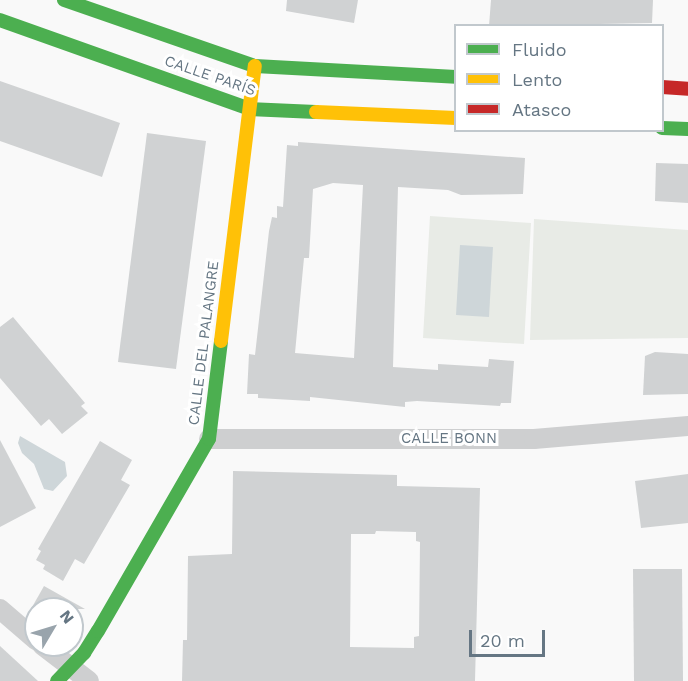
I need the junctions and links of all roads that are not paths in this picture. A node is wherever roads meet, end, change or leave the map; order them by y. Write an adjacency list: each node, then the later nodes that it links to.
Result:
1 (64, 0): 3 (main road, CALLE PARÍS)
2 (0, 20): 7 (main road, CALLE PARÍS)
3 (255, 66): 4 (main road, CALLE PARÍS); 7 (main road, CALLE DEL PALANGRE)
4 (454, 77)
5 (664, 87): 6 (main road)
6 (688, 89)
7 (250, 109): 8 (main road, CALLE PARÍS); 12 (main road, CALLE DEL PALANGRE)
8 (454, 118)
9 (664, 128): 10 (main road)
10 (688, 129)
11 (688, 426): 12 (street, CALLE BONN)
12 (209, 439): 16 (main road, CALLE DEL PALANGRE)
13 (0, 609): 14 (street)
14 (24, 630)
15 (58, 657): 16 (street)
16 (72, 667): 17 (main road, CALLE DEL PALANGRE); 18 (street)
17 (57, 681)
18 (89, 681)

